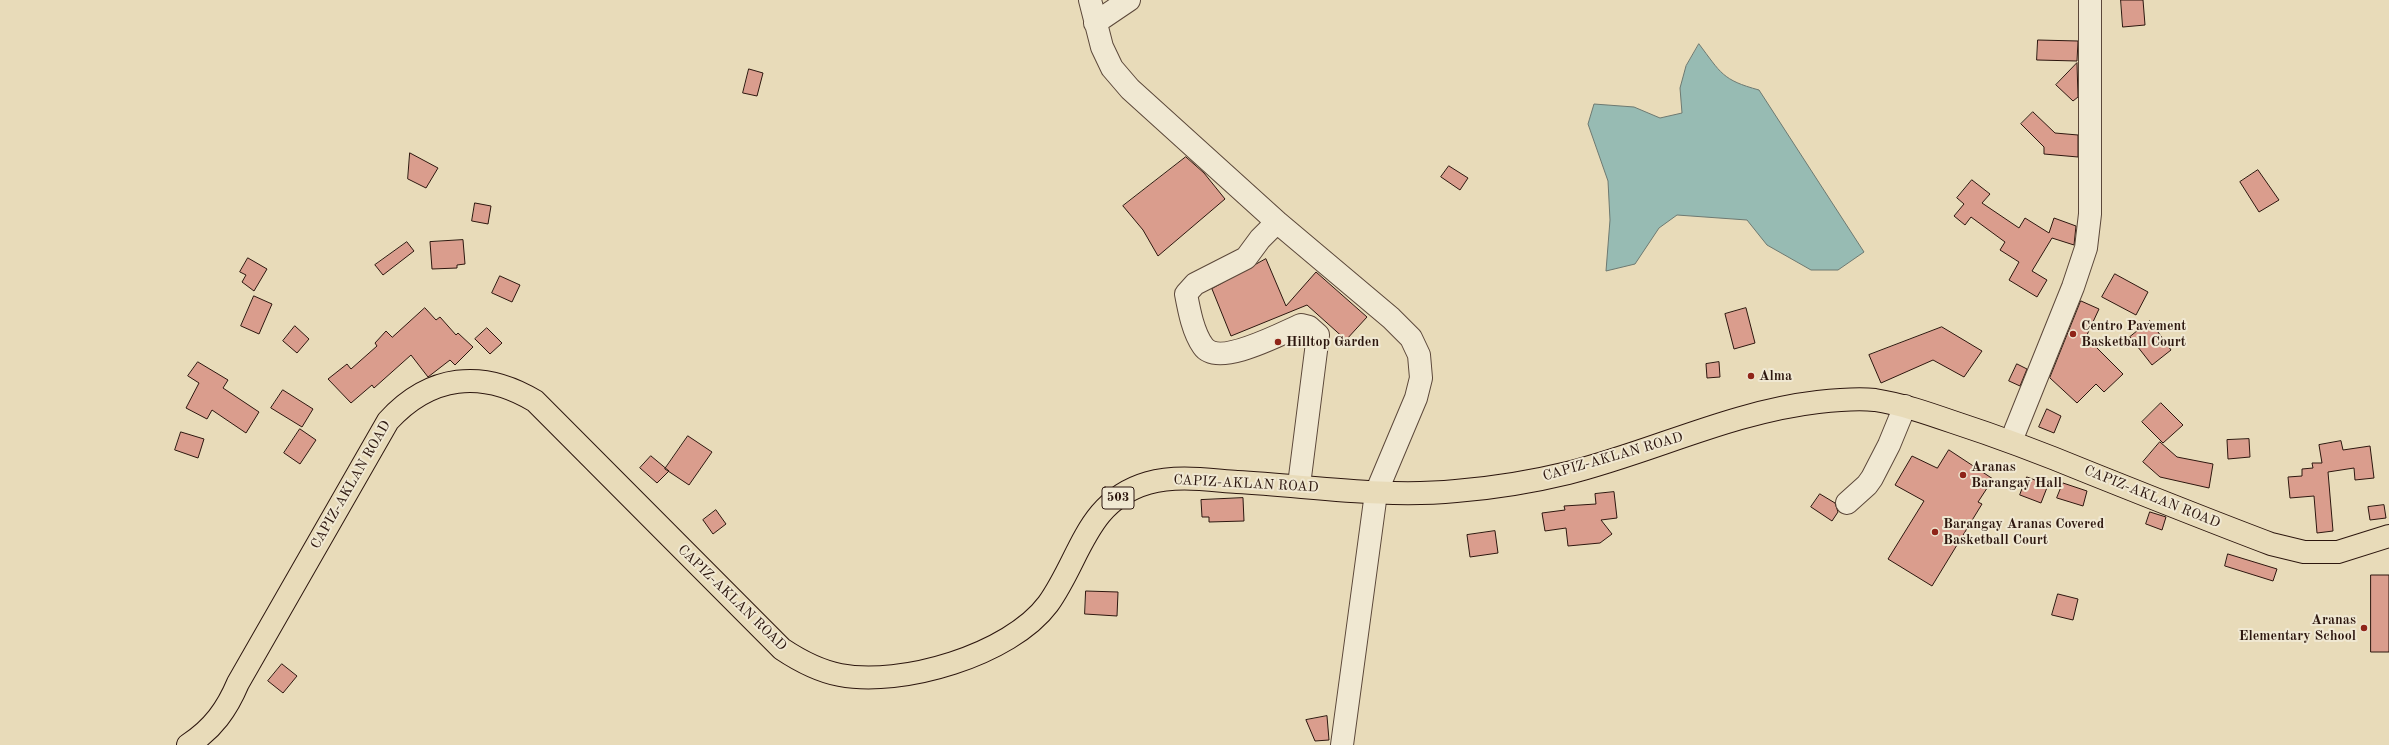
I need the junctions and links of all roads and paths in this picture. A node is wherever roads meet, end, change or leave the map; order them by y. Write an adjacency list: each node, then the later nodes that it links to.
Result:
1 (1090, 0): 4 (street)
2 (1129, 0): 4 (street)
3 (2090, 0): 7 (street)
4 (1095, 23): 5 (street)
5 (1277, 222): 8 (street); 9 (street)
6 (1905, 406): 7 (main road, CAPIZ-AKLAN ROAD / 503); 9 (main road, CAPIZ-AKLAN ROAD / 503); 10 (street)
7 (2012, 441): 11 (main road, CAPIZ-AKLAN ROAD / 503)
8 (1299, 485): 9 (main road, CAPIZ-AKLAN ROAD / 503); 12 (main road, CAPIZ-AKLAN ROAD / 503)
9 (1376, 493): 13 (street)
10 (1847, 503)
11 (2389, 536)
12 (188, 745)
13 (1342, 745)

